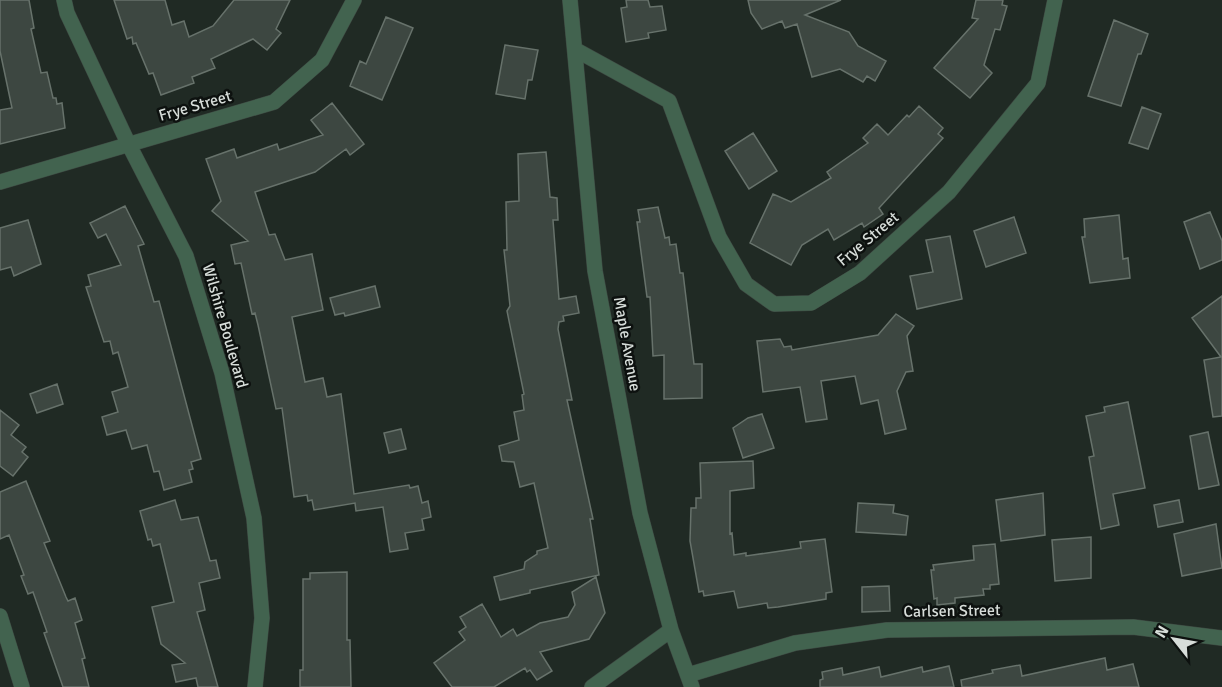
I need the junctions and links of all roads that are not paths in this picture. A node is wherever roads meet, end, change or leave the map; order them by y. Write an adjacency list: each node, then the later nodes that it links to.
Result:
1 (64, 0): 6 (street, Wilshire Boulevard)
2 (354, 0): 6 (street, Frye Street)
3 (570, 0): 5 (street, Maple Avenue)
4 (1055, 0): 5 (street, Frye Street)
5 (576, 50): 9 (street, Maple Avenue)
6 (128, 143): 7 (street, Frye Street); 13 (street, Wilshire Boulevard)
7 (0, 182)
8 (0, 616): 12 (street)
9 (671, 630): 11 (street, Maple Avenue); 14 (street)
10 (1222, 638): 11 (street, Carlsen Street)
11 (690, 681)
12 (22, 687)
13 (255, 687)
14 (592, 687)

